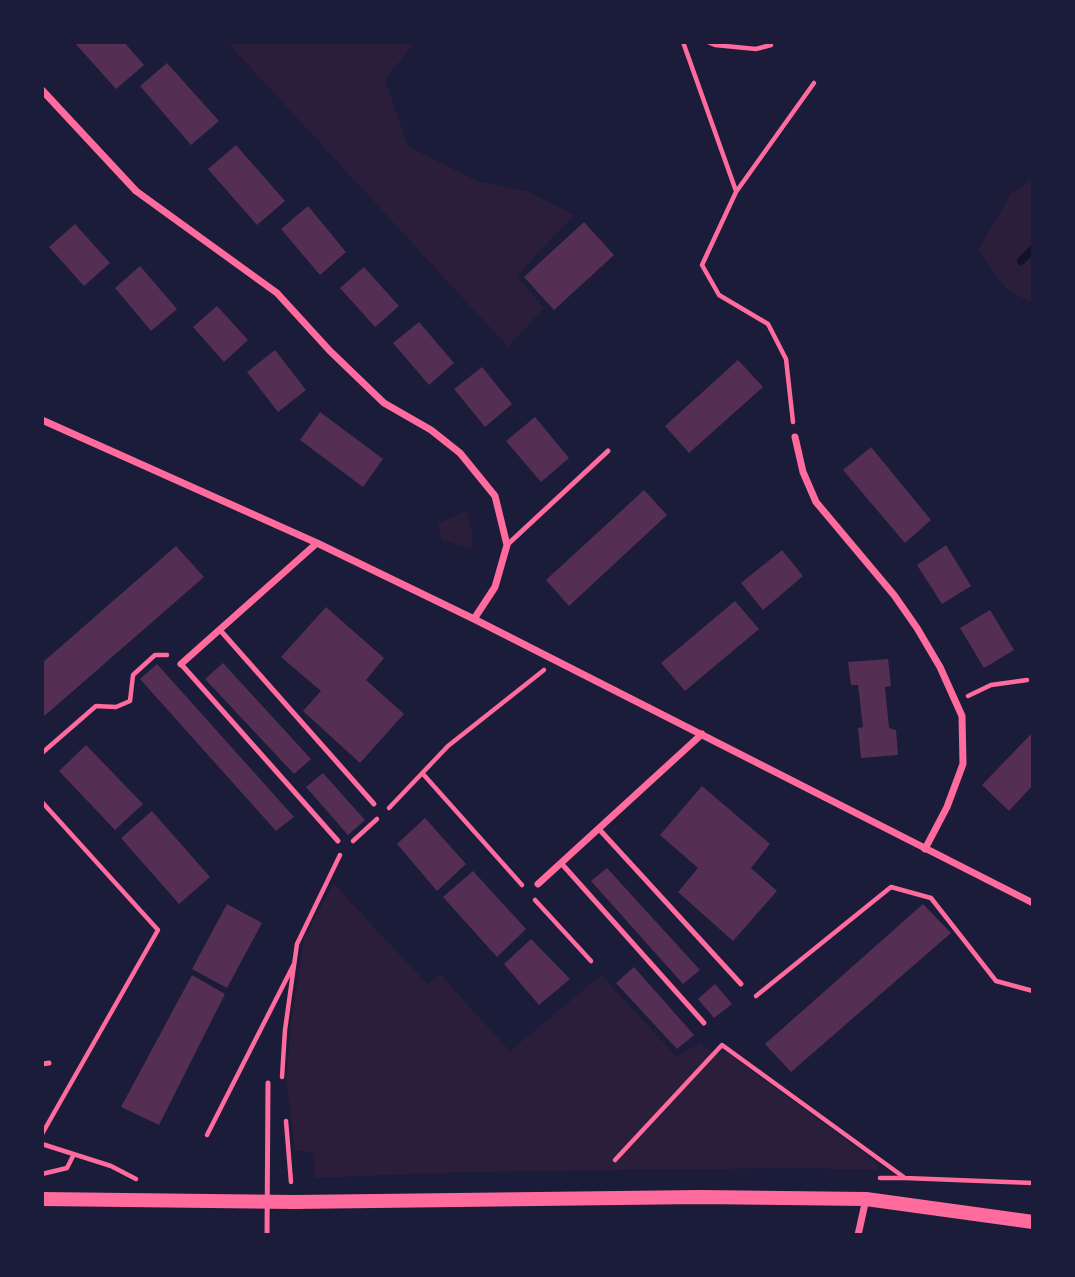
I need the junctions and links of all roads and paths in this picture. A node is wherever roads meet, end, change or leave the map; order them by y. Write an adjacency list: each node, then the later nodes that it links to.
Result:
1 (683, 42): 6 (path)
2 (708, 42): 3 (path)
3 (771, 45)
4 (814, 83): 6 (path)
5 (42, 90): 11 (street)
6 (736, 192): 8 (path)
7 (42, 420): 10 (street)
8 (795, 437): 17 (street)
9 (608, 451): 11 (lane)
10 (317, 544): 12 (street); 13 (street)
11 (507, 545): 12 (street)
12 (474, 620): 14 (street)
13 (220, 630): 15 (street); 22 (lane)
14 (555, 660): 18 (street); 20 (path)
15 (181, 664): 19 (path); 24 (lane)
16 (1027, 680): 17 (path)
17 (956, 700): 26 (street)
18 (702, 734): 23 (street); 26 (street)
19 (42, 753)
20 (423, 774): 25 (path); 30 (path)
21 (42, 802): 44 (path)
22 (374, 804)
23 (598, 828): 28 (street); 35 (lane)
24 (338, 841)
25 (351, 842)
26 (925, 849): 32 (street)
27 (341, 852): 33 (path)
28 (561, 863): 29 (street); 38 (lane)
29 (538, 884)
30 (525, 889)
31 (535, 899): 34 (path)
32 (1033, 903)
33 (295, 961): 42 (path); 45 (path)
34 (591, 961)
35 (741, 984)
36 (1033, 991): 37 (path)
37 (756, 996)
38 (704, 1023)
39 (50, 1063): 40 (lane)
40 (42, 1064)
41 (268, 1083): 56 (lane)
42 (283, 1087)
43 (286, 1119): 57 (path)
44 (42, 1134)
45 (207, 1135)
46 (42, 1144): 47 (path)
47 (74, 1154): 49 (path); 52 (path)
48 (615, 1160): 51 (path)
49 (42, 1174)
50 (879, 1178): 51 (path)
51 (905, 1178): 53 (path)
52 (145, 1183)
53 (1033, 1183)
54 (42, 1199): 56 (main road)
55 (866, 1199): 57 (main road); 58 (main road); 60 (street)
56 (268, 1202): 57 (main road); 59 (lane)
57 (293, 1202)
58 (1033, 1222)
59 (267, 1235)
60 (859, 1235)

